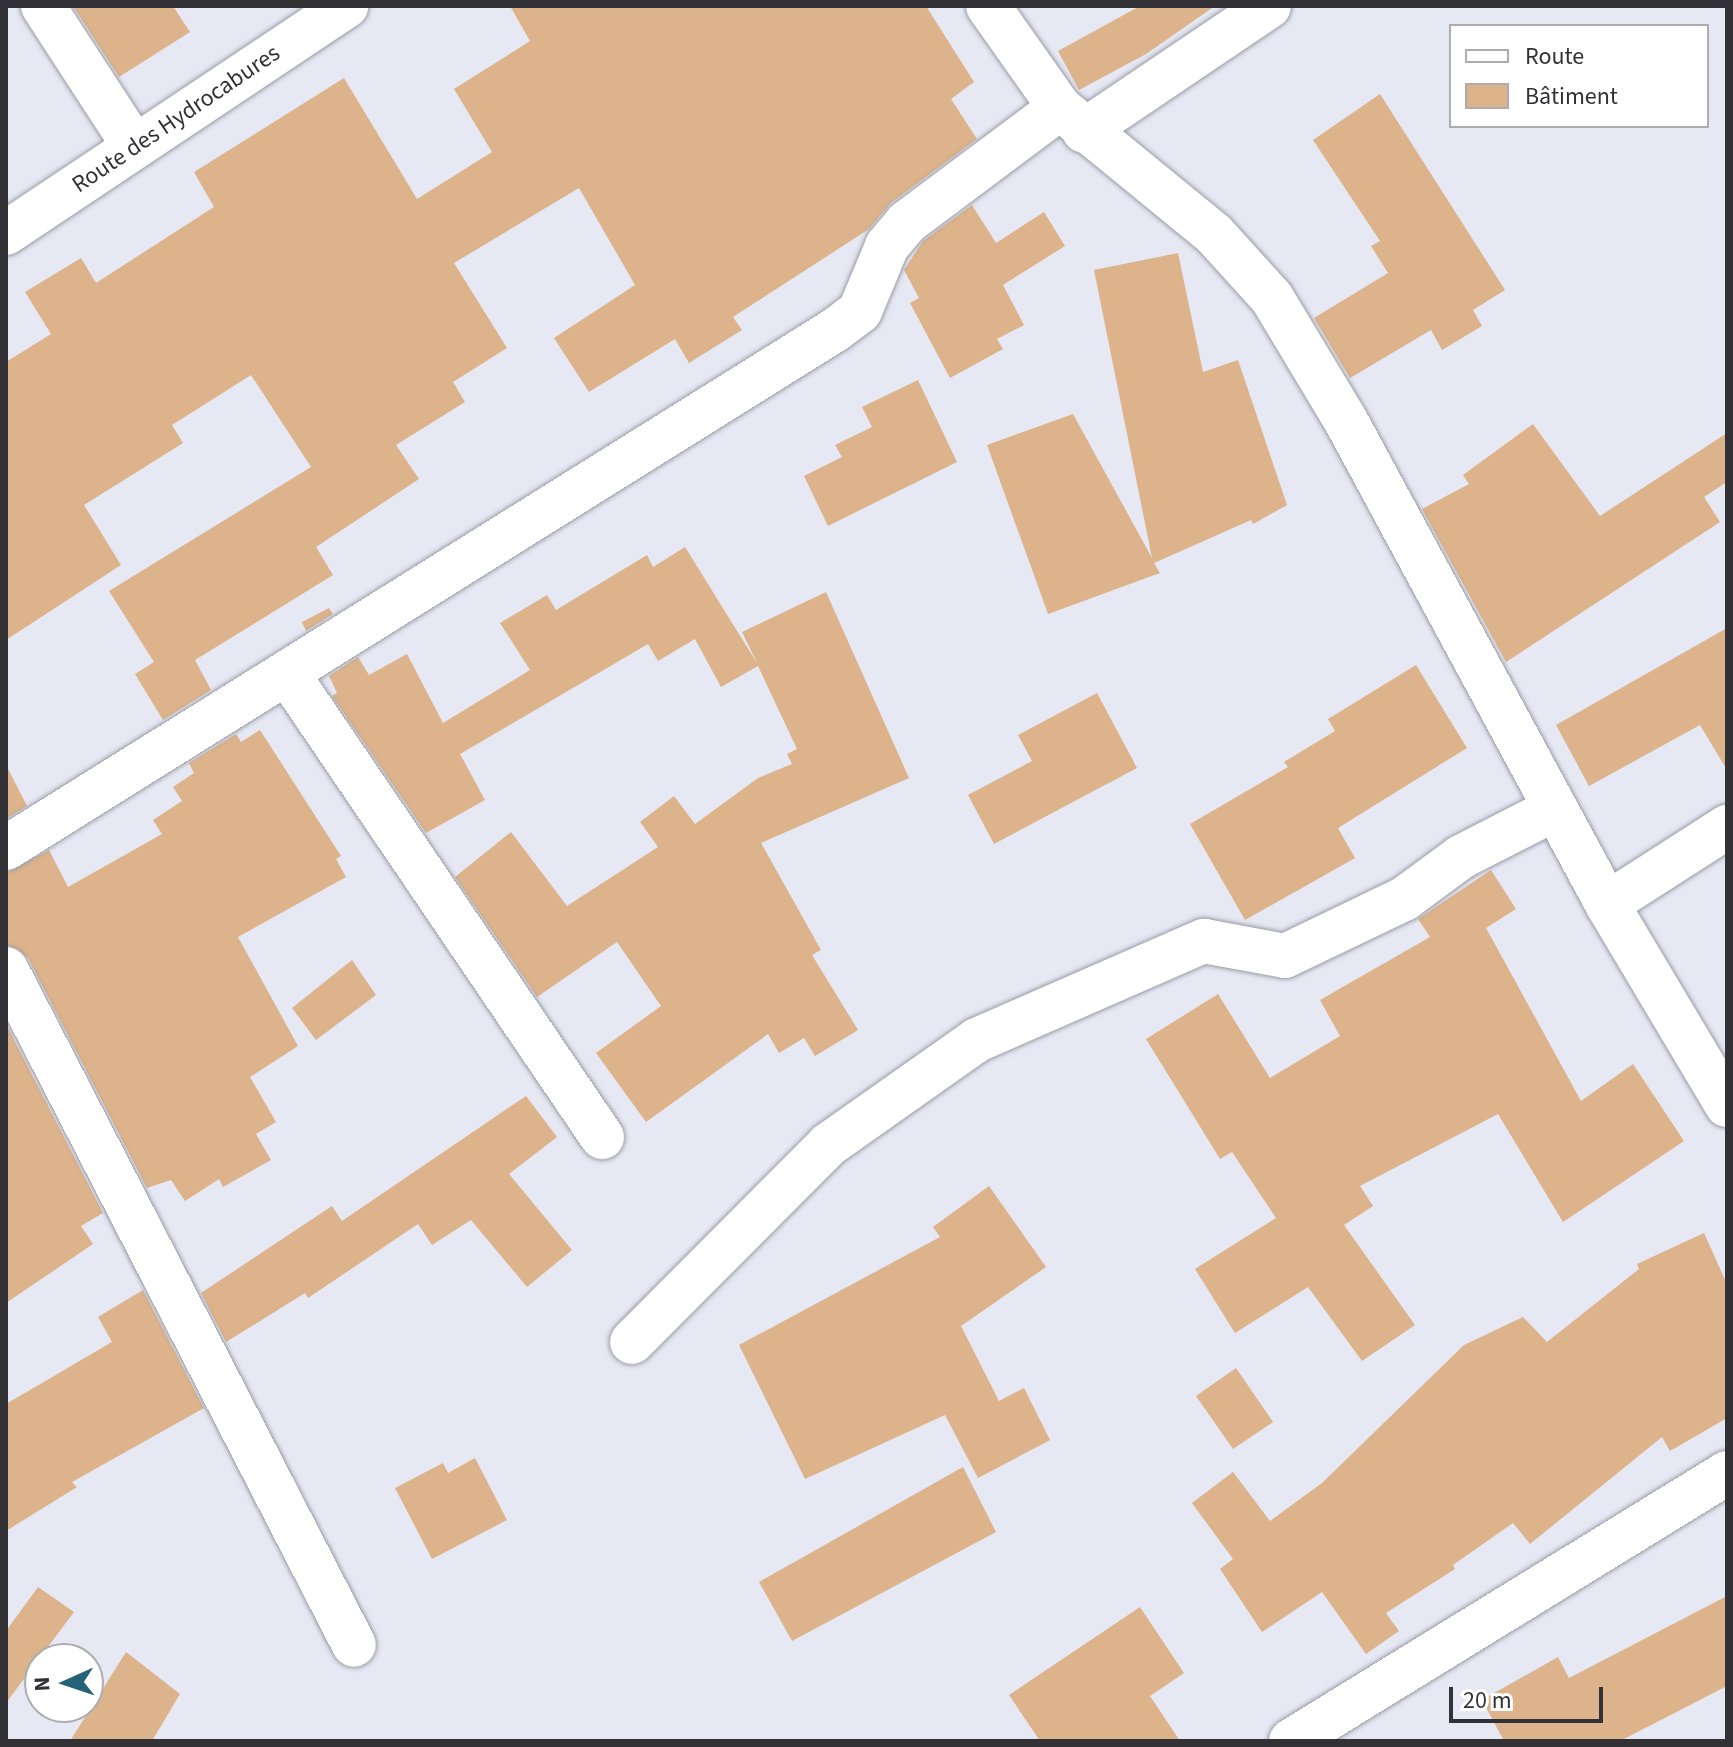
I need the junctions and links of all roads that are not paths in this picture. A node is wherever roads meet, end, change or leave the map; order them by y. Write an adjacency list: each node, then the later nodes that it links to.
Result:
1 (43, 6): 6 (street)
2 (346, 6): 6 (street, Route des Hydrocabures)
3 (988, 6): 5 (street)
4 (1269, 6): 5 (street)
5 (1072, 119): 8 (street); 9 (street)
6 (134, 146): 7 (street, Route des Hydrocabures)
7 (6, 233)
8 (287, 673): 11 (street); 15 (street)
9 (1555, 809): 12 (street); 16 (street)
10 (1727, 827): 12 (street)
11 (6, 848)
12 (1607, 904): 14 (street)
13 (6, 969): 18 (street)
14 (1727, 1105)
15 (602, 1137)
16 (632, 1342)
17 (1727, 1473): 19 (street)
18 (354, 1645)
19 (1291, 1741)

